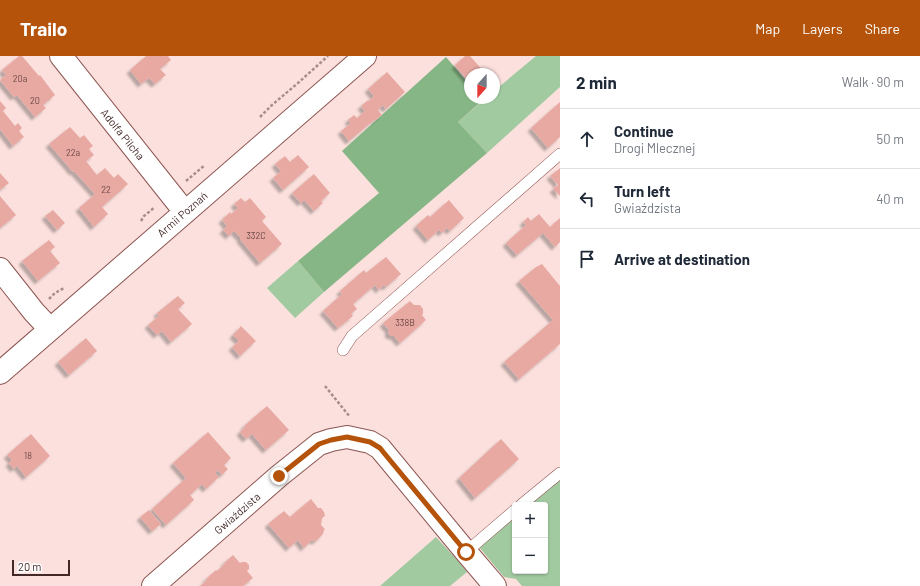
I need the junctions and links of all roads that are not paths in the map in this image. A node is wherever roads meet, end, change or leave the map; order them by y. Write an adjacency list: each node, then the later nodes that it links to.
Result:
1 (61, 56): 4 (street, Adolfa Pilcha)
2 (365, 56): 4 (street, Armii Poznań)
3 (560, 154): 7 (lane)
4 (185, 212): 6 (street, Armii Poznań)
5 (0, 269): 6 (street)
6 (50, 329): 8 (street, Armii Poznań)
7 (343, 350)
8 (0, 373)
9 (560, 473): 10 (lane)
10 (525, 502)
11 (512, 513): 12 (lane)
12 (466, 552): 13 (street, Gwiaździsta); 14 (street)
13 (152, 586)
14 (495, 586)

